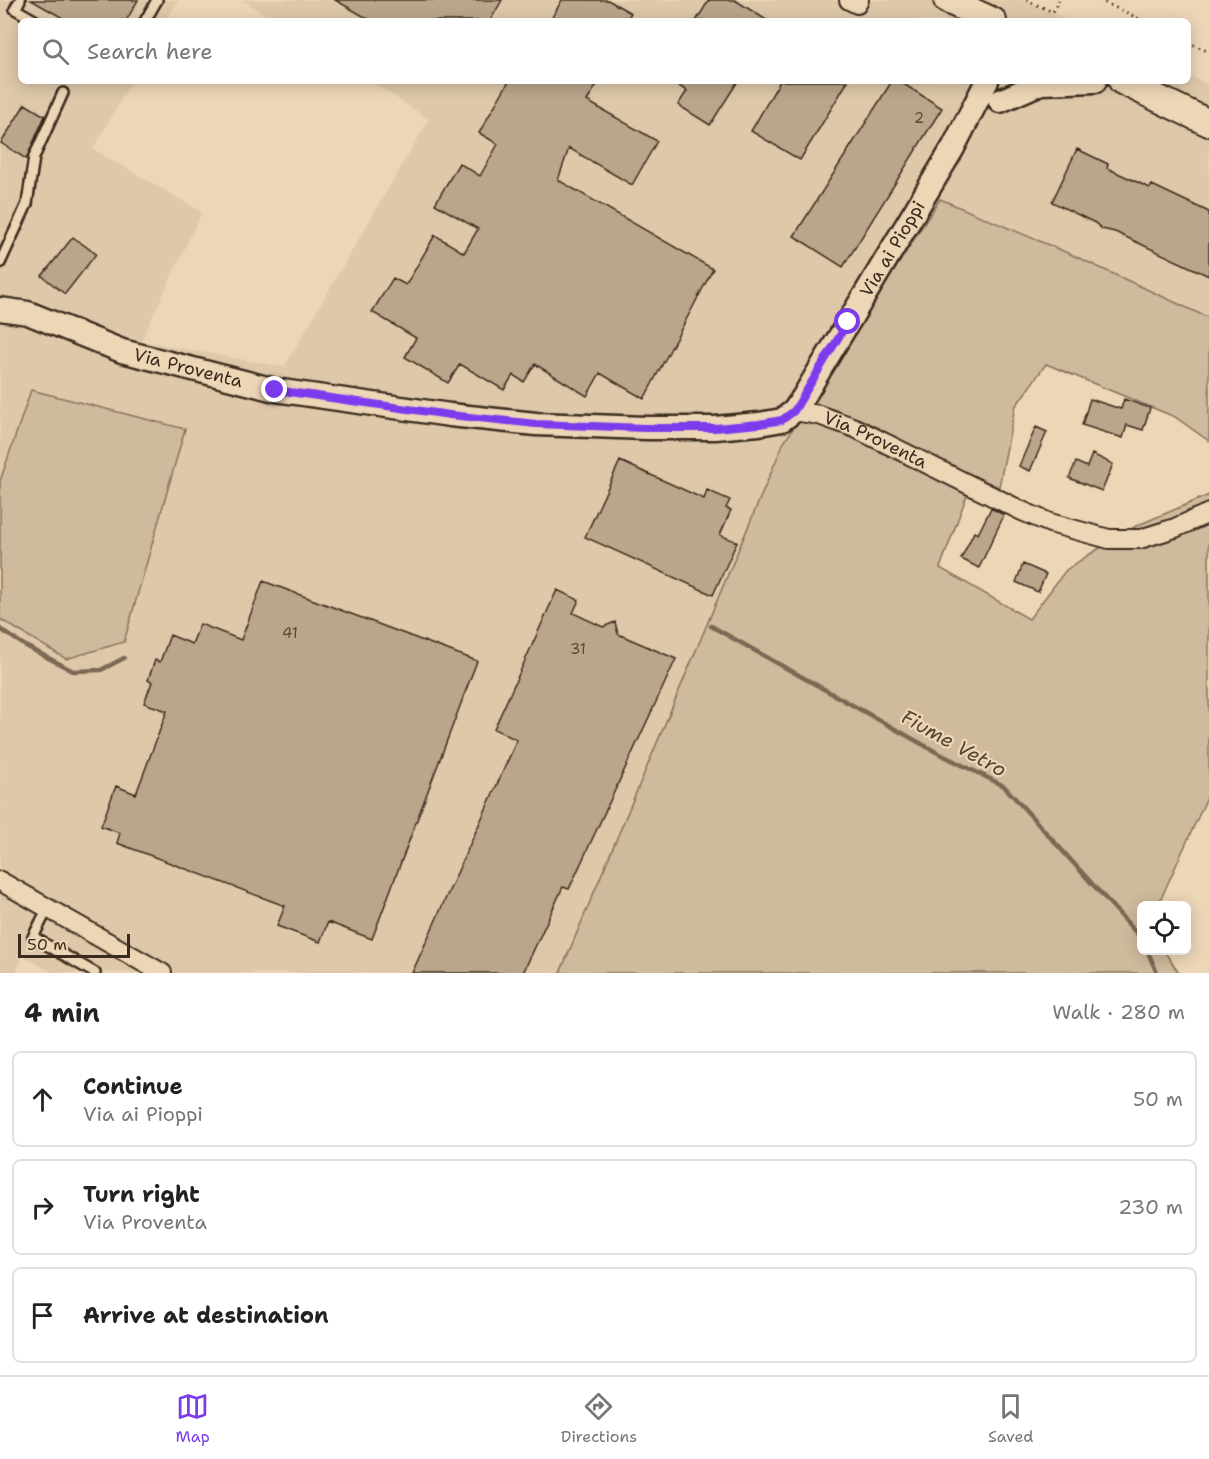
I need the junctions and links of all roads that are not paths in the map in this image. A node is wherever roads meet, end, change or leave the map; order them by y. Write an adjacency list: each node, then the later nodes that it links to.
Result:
1 (20, 0): 6 (lane)
2 (157, 0): 7 (lane)
3 (849, 0): 4 (street)
4 (859, 0)
5 (947, 0): 8 (street); 9 (main road)
6 (31, 18)
7 (147, 18)
8 (963, 18)
9 (986, 18)
10 (984, 84): 17 (street, Via ai Pioppi)
11 (1017, 84): 15 (street, Via ai Pioppi)
12 (1039, 84): 15 (street, Via ai Pioppi)
13 (1128, 84): 16 (main road)
14 (63, 93): 18 (lane)
15 (1000, 101): 17 (street, Via ai Pioppi)
16 (1209, 123)
17 (953, 148): 20 (street, Via ai Pioppi)
18 (0, 263)
19 (0, 309): 20 (street, Via Proventa)
20 (794, 411): 21 (street, Via Proventa)
21 (1209, 513)
22 (0, 880): 23 (street)
23 (48, 908): 24 (lane); 25 (street)
24 (95, 973)
25 (162, 973)

